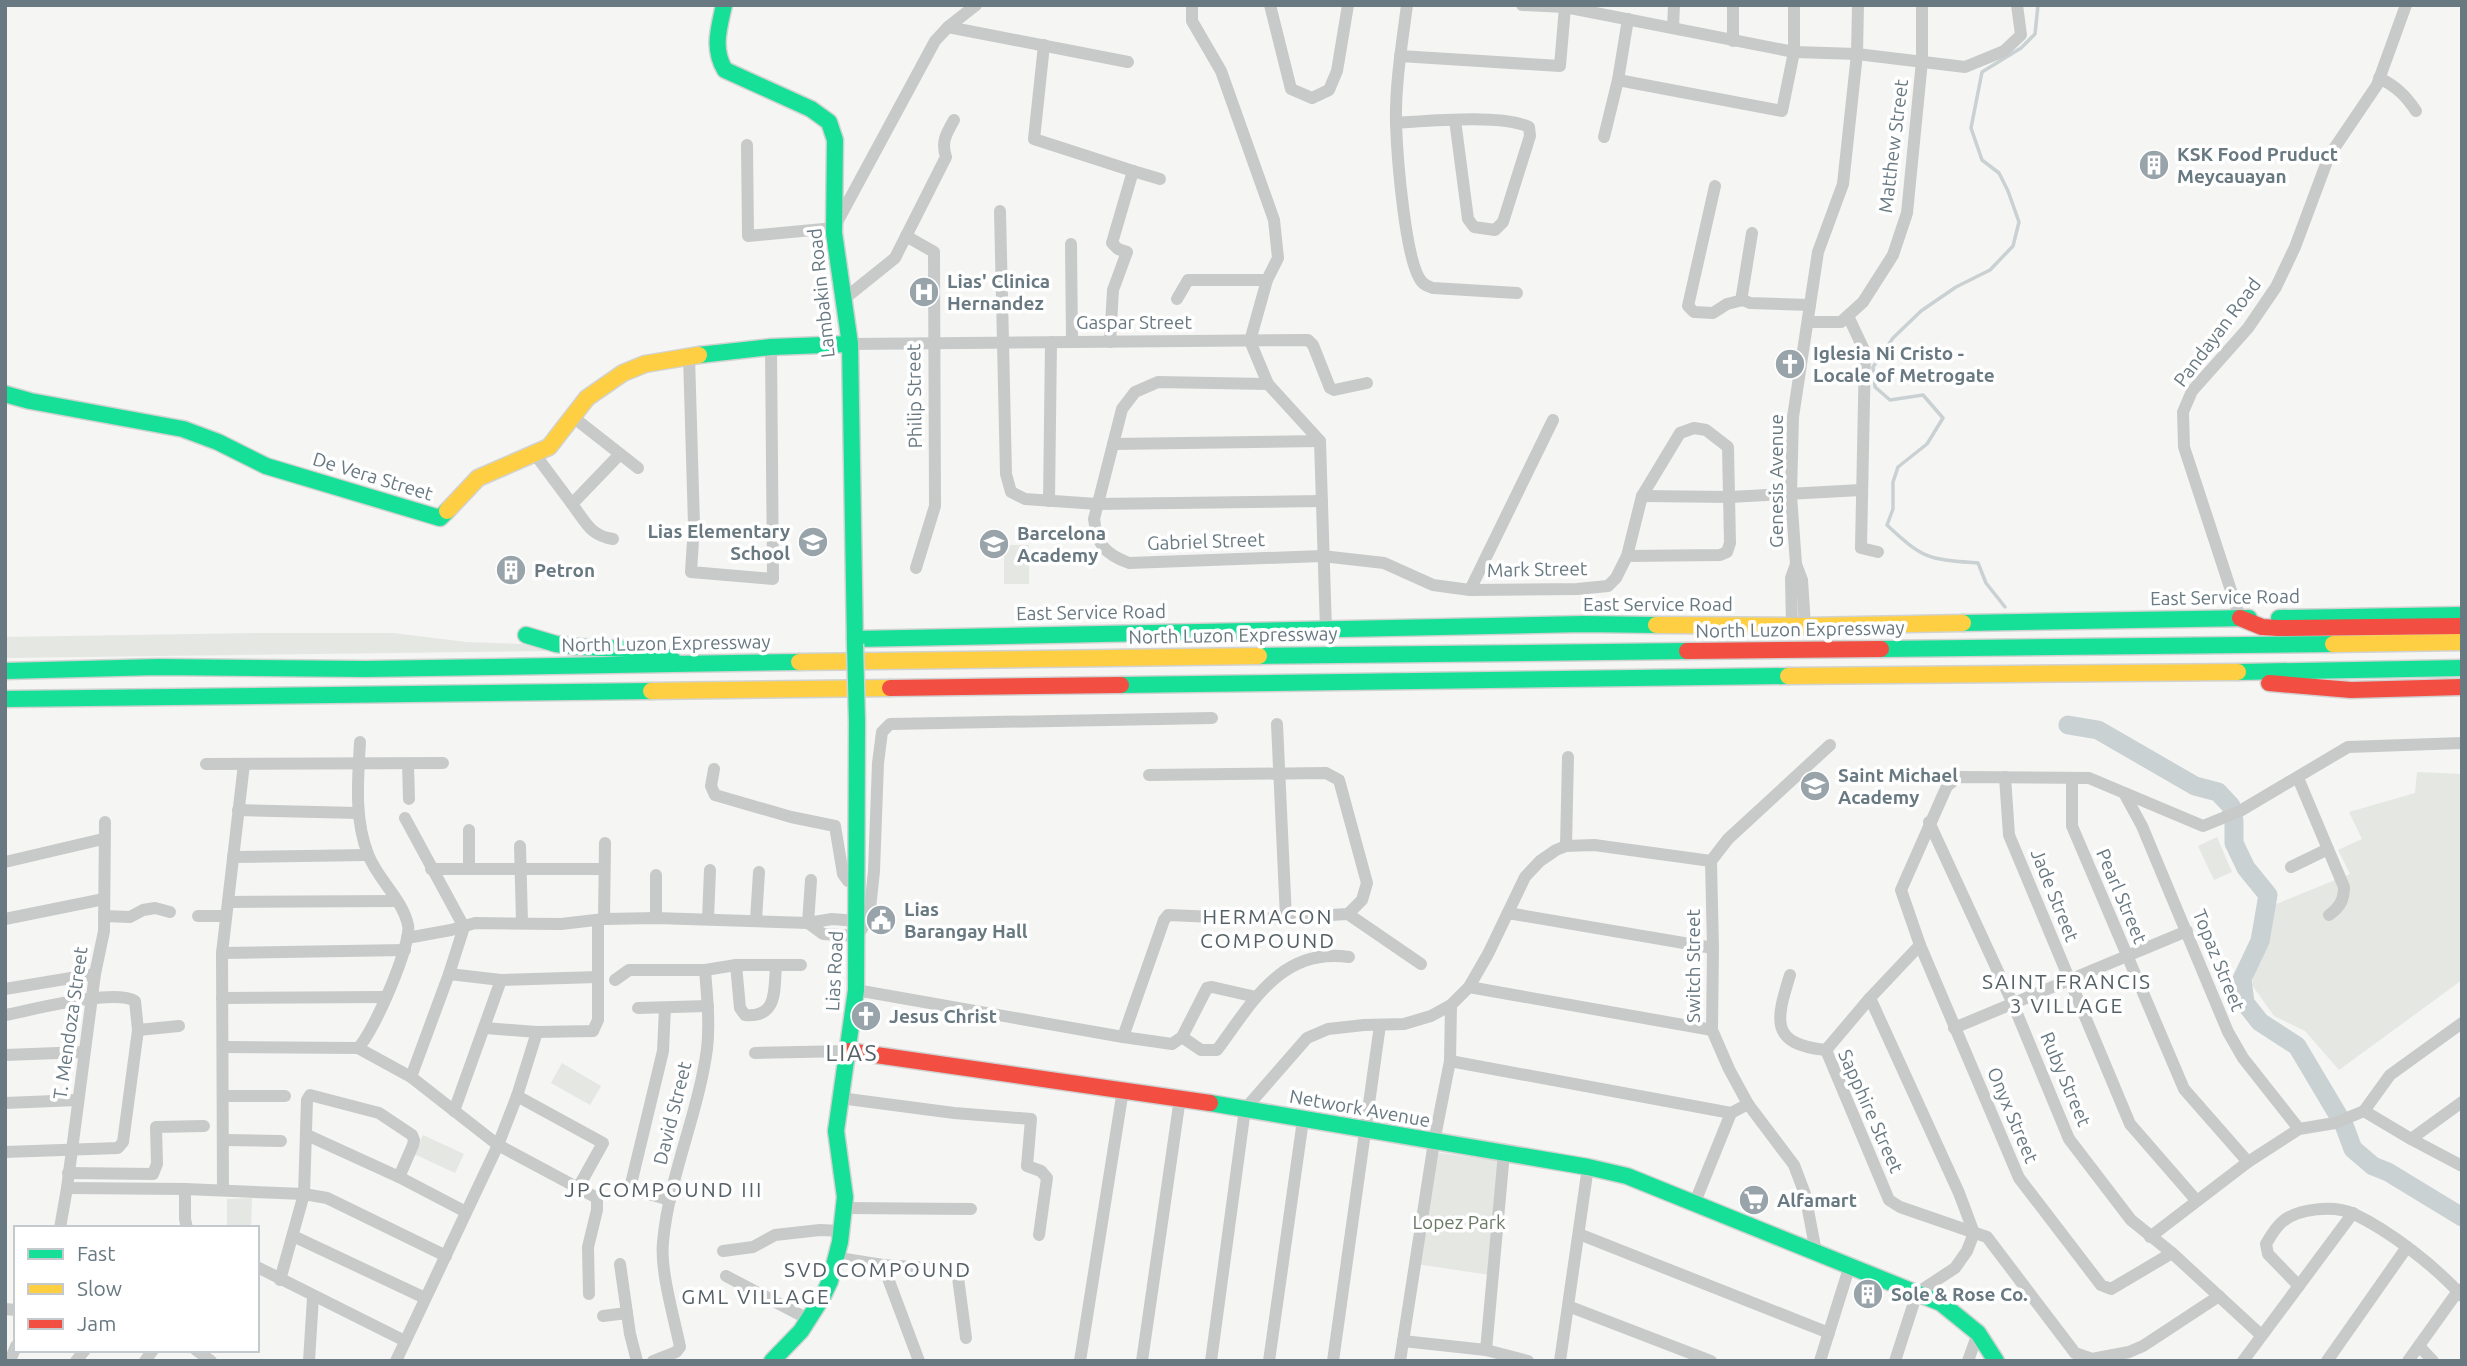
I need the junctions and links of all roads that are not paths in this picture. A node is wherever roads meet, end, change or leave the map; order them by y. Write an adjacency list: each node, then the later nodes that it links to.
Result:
1 (724, 5): 38 (main road, Lambakin Road)
2 (976, 5): 17 (street)
3 (1192, 5): 42 (street)
4 (1270, 5): 5 (street)
5 (1348, 5)
6 (1407, 5): 23 (street)
7 (1522, 5): 15 (street)
8 (1674, 5): 18 (street)
9 (1733, 5): 19 (street)
10 (1794, 5): 21 (street)
11 (1858, 5): 22 (street, Genesis Avenue)
12 (1922, 5): 24 (street, Matthew Street)
13 (2017, 5): 24 (street)
14 (2406, 5): 26 (street, Pandayan Road)
15 (1560, 6): 16 (street); 23 (street)
16 (1628, 19): 18 (street); 27 (street)
17 (948, 27): 20 (street); 38 (street)
18 (1673, 28): 19 (street)
19 (1732, 41): 21 (street)
20 (1044, 45): 25 (street); 34 (street)
21 (1794, 52): 22 (street); 27 (street)
22 (1857, 54): 24 (street); 47 (street, Genesis Avenue)
23 (1400, 56): 31 (street)
24 (1922, 61): 48 (street, Matthew Street)
25 (1128, 62)
26 (2379, 78): 28 (street); 84 (street, Pandayan Road)
27 (1618, 80): 32 (street)
28 (2416, 111)
29 (954, 120): 40 (street)
30 (1455, 120): 30 (street); 31 (street)
31 (1396, 123): 43 (street)
32 (1604, 137)
33 (747, 145): 38 (street)
34 (1133, 171): 35 (street); 54 (street)
35 (1160, 179)
36 (1714, 186): 46 (street)
37 (1000, 211): 51 (street)
38 (834, 228): 44 (main road, Lambakin Road)
39 (1752, 233): 46 (street)
40 (906, 236): 44 (street); 55 (street, Philip Street)
41 (1071, 244): 53 (street)
42 (1267, 280): 45 (street); 50 (street)
43 (1517, 293)
44 (844, 299): 56 (main road, Lambakin Road)
45 (1177, 299)
46 (1744, 300): 47 (street)
47 (1810, 305): 49 (street, Genesis Avenue)
48 (1848, 316): 49 (street); 69 (street)
49 (1808, 322): 70 (street, Genesis Avenue)
50 (1250, 341): 54 (street, Gaspar Street); 59 (street, Gaspar Street); 60 (street)
51 (1004, 342): 52 (street, Gaspar Street); 55 (street, Gaspar Street); 73 (street)
52 (1051, 342): 53 (street, Gaspar Street); 73 (street)
53 (1072, 342): 54 (street, Gaspar Street)
54 (1110, 342)
55 (933, 343): 56 (street, Gaspar Street); 81 (street, Philip Street)
56 (850, 344): 57 (main road, De Vera Street); 89 (main road, Lambakin Road)
57 (771, 347): 58 (main road, De Vera Street); 58 (street)
58 (689, 356): 62 (main road, De Vera Street)
59 (1367, 383)
60 (1268, 384): 64 (street); 65 (street, Gabriel Street)
61 (5, 394): 66 (main road, De Vera Street)
62 (573, 418): 66 (main road, De Vera Street); 67 (street)
63 (1553, 420): 82 (street)
64 (1320, 441): 65 (street); 74 (street)
65 (1113, 444): 76 (street, Gabriel Street)
66 (534, 453): 75 (street)
67 (620, 454): 68 (street); 75 (street)
68 (638, 468)
69 (1861, 490): 70 (street); 78 (street)
70 (1791, 495): 72 (street); 85 (street, Genesis Avenue)
71 (1643, 496): 72 (street); 72 (street, Mark Street); 80 (street, Mark Street)
72 (1730, 497): 80 (street)
73 (1049, 501): 76 (street)
74 (1322, 502): 76 (street); 79 (street)
75 (572, 504): 77 (street)
76 (1097, 504): 79 (street, Gabriel Street)
77 (613, 539)
78 (1878, 552)
79 (1322, 556): 82 (street, Mark Street); 87 (street)
80 (1627, 556): 82 (street, Mark Street)
81 (916, 568)
82 (1470, 590)
83 (2462, 615): 84 (main road, East Service Road)
84 (2240, 618): 85 (main road, East Service Road); 86 (main road)
85 (1798, 626): 87 (main road, East Service Road)
86 (2462, 626)
87 (1326, 630): 89 (main road, East Service Road)
88 (526, 635): 91 (main road)
89 (855, 641): 141 (main road, Lias Road, bridge)
90 (2462, 642): 91 (main road, North Luzon Expressway)
91 (678, 663): 93 (main road, North Luzon Expressway)
92 (2462, 668): 94 (main road)
93 (5, 671)
94 (2152, 674): 95 (main road); 96 (main road)
95 (2462, 687)
96 (5, 699)
97 (1212, 718): 162 (street)
98 (1277, 724): 110 (street)
99 (360, 742): 106 (street)
100 (2462, 743): 112 (street)
101 (1830, 745): 131 (street)
102 (1568, 757): 127 (street)
103 (443, 763): 107 (street)
104 (206, 764): 105 (street)
105 (244, 764): 106 (street); 117 (street)
106 (359, 764): 107 (street); 118 (street)
107 (408, 764): 115 (street)
108 (714, 769): 141 (street)
109 (1149, 775): 110 (street)
110 (1279, 775): 148 (street); 154 (street)
111 (2005, 777): 113 (street); 121 (street, Onyx Street); 179 (street, Jade Street)
112 (2298, 778): 116 (street); 128 (street)
113 (2072, 779): 114 (street); 168 (street, Pearl Street)
114 (2124, 793): 116 (street); 122 (street, Topaz Street)
115 (409, 799)
116 (2163, 809): 122 (street)
117 (238, 810): 118 (street); 130 (street)
118 (358, 813): 129 (street)
119 (405, 818): 134 (street)
120 (105, 822): 124 (street, T. Mendoza Street)
121 (1929, 822): 165 (street, Onyx Street); 190 (street, Ruby Street)
122 (2142, 826): 163 (street, Topaz Street)
123 (470, 830): 135 (street)
124 (103, 839): 132 (street); 143 (street, T. Mendoza Street)
125 (605, 843): 136 (street)
126 (520, 846): 137 (street)
127 (1566, 846): 131 (street); 147 (street)
128 (2328, 849): 133 (street); 149 (street)
129 (368, 855): 130 (street); 144 (street)
130 (233, 857): 145 (street)
131 (1711, 861): 166 (street, Switch Street)
132 (5, 863)
133 (2291, 867)
134 (431, 869): 135 (street); 161 (street)
135 (469, 869): 137 (street)
136 (604, 869): 137 (street); 156 (street)
137 (521, 870): 159 (street)
138 (709, 870): 157 (street)
139 (759, 872): 158 (street)
140 (656, 875): 153 (street)
141 (858, 879): 162 (main road, Lias Road)
142 (811, 880): 160 (street)
143 (104, 899): 150 (street, T. Mendoza Street); 155 (street)
144 (396, 901): 145 (street); 164 (street)
145 (228, 902): 152 (street)
146 (170, 912): 150 (street)
147 (1508, 913): 166 (street); 182 (street)
148 (1348, 914): 154 (street); 170 (street)
149 (2329, 915)
150 (104, 916): 175 (street, T. Mendoza Street)
151 (198, 916): 152 (street)
152 (226, 916): 167 (street)
153 (656, 918): 156 (street); 157 (street)
154 (1286, 918): 204 (street)
155 (5, 919)
156 (601, 919): 159 (street); 178 (street)
157 (708, 919): 158 (street)
158 (757, 920): 160 (street)
159 (522, 922): 161 (street)
160 (808, 923): 162 (street)
161 (464, 927): 164 (street); 176 (street)
162 (857, 929): 184 (main road, Lias Road)
163 (2187, 931): 168 (street); 231 (street, Topaz Street)
164 (406, 944): 167 (street); 185 (street)
165 (1920, 945): 188 (street); 200 (street, Onyx Street)
166 (1713, 948): 202 (street, Switch Street)
167 (222, 953): 187 (street)
168 (2126, 955): 179 (street); 242 (street, Pearl Street)
169 (1349, 957): 186 (street)
170 (1421, 964)
171 (736, 965): 172 (street); 172 (street); 174 (street)
172 (776, 965): 173 (street)
173 (801, 965)
174 (705, 970): 181 (street); 192 (street, David Street)
175 (95, 974): 183 (street); 189 (street, T. Mendoza Street)
176 (449, 974): 180 (street); 214 (street)
177 (1790, 975): 208 (street, Sapphire Street)
178 (598, 977): 180 (street); 203 (street)
179 (2069, 979): 190 (street); 253 (street, Jade Street)
180 (501, 980): 199 (street)
181 (615, 980)
182 (1469, 987): 191 (street); 202 (street)
183 (5, 989)
184 (856, 990): 204 (street); 209 (main road, Lias Road)
185 (385, 997): 187 (street); 207 (street)
186 (1256, 997): 205 (street); 205 (street)
187 (222, 998): 206 (street)
188 (1870, 998): 208 (street); 262 (street)
189 (91, 999): 195 (street); 201 (street); 210 (street, T. Mendoza Street)
190 (2013, 1003): 200 (street); 266 (street, Ruby Street)
191 (1451, 1005): 197 (street); 213 (street)
192 (708, 1006): 194 (street); 252 (street, David Street)
193 (638, 1008): 194 (street)
194 (665, 1008): 252 (street)
195 (5, 1015)
196 (2462, 1023): 227 (street)
197 (1380, 1025): 225 (street); 232 (street)
198 (179, 1026): 201 (street)
199 (485, 1028): 203 (street); 226 (street)
200 (1954, 1028): 270 (street, Onyx Street)
201 (138, 1030): 239 (street)
202 (1712, 1030): 224 (street, Switch Street)
203 (537, 1032): 218 (street)
204 (1123, 1037): 205 (street)
205 (1182, 1037)
206 (223, 1047): 207 (street); 216 (street)
207 (358, 1048): 214 (street)
208 (1826, 1050): 262 (street, Sapphire Street)
209 (848, 1051): 211 (street); 215 (main road, Network Avenue); 219 (main road, Lias Road)
210 (84, 1052): 212 (street); 221 (street, T. Mendoza Street)
211 (755, 1053)
212 (5, 1055)
213 (1450, 1061): 228 (street); 237 (street)
214 (411, 1077): 226 (street)
215 (1123, 1090): 220 (main road, Network Avenue); 304 (street)
216 (223, 1096): 217 (street); 235 (street)
217 (285, 1096)
218 (517, 1096): 238 (street); 248 (street)
219 (840, 1098): 255 (main road, Lias Road); 264 (street)
220 (1180, 1098): 225 (main road, Network Avenue); 305 (street)
221 (78, 1101): 223 (street); 239 (street, T. Mendoza Street)
222 (2462, 1102): 234 (street)
223 (5, 1103)
224 (1748, 1104): 228 (street); 269 (street, Switch Street)
225 (1245, 1109): 229 (main road, Network Avenue); 306 (street)
226 (454, 1111): 238 (street)
227 (2364, 1111): 231 (street); 234 (street)
228 (1731, 1112): 254 (street)
229 (1303, 1121): 232 (main road, Network Avenue); 307 (street)
230 (204, 1126): 245 (street)
231 (2299, 1129): 242 (street)
232 (1364, 1131): 237 (main road, Network Avenue); 308 (street)
233 (307, 1135): 246 (street); 246 (street); 251 (street)
234 (2411, 1139): 243 (street)
235 (224, 1140): 236 (street); 250 (street)
236 (281, 1142)
237 (1434, 1142): 241 (main road, Network Avenue); 295 (street)
238 (498, 1144): 248 (street); 257 (street)
239 (71, 1150): 240 (street); 245 (street, T. Mendoza Street)
240 (5, 1152)
241 (1504, 1153): 244 (main road, Network Avenue); 297 (street)
242 (2248, 1162): 253 (street)
243 (2462, 1166)
244 (1588, 1167): 254 (main road, Network Avenue); 263 (street)
245 (68, 1173): 247 (street, T. Mendoza Street)
246 (399, 1177): 257 (street)
247 (67, 1188): 249 (street); 259 (street, T. Mendoza Street)
248 (578, 1188): 282 (street)
249 (185, 1189): 250 (street); 260 (street)
250 (223, 1190): 251 (street)
251 (304, 1194): 265 (street); 271 (street)
252 (670, 1200): 301 (street, David Street)
253 (2196, 1200): 266 (street)
254 (1695, 1202): 269 (main road, Network Avenue)
255 (844, 1208): 256 (street); 261 (main road, Lias Road)
256 (971, 1209)
257 (466, 1212): 271 (street)
258 (2353, 1213): 267 (street); 279 (street); 279 (street)
259 (60, 1226)
260 (187, 1226)
261 (842, 1231): 268 (street); 272 (main road, Lias Road)
262 (1974, 1233): 281 (street); 283 (street)
263 (1578, 1234): 286 (street); 290 (street)
264 (1039, 1235)
265 (293, 1236): 278 (street); 285 (street)
266 (2150, 1237): 270 (street, Ruby Street)
267 (2407, 1247): 280 (street); 318 (street)
268 (723, 1251)
269 (1816, 1252): 275 (main road, Network Avenue)
270 (2172, 1252): 283 (street, Ruby Street)
271 (446, 1256): 285 (street)
272 (839, 1258): 274 (street); 289 (main road, Lias Road)
273 (620, 1264): 287 (street)
274 (883, 1265): 293 (street); 303 (street)
275 (1850, 1265): 281 (main road, Network Avenue); 290 (street)
276 (259, 1268): 278 (street)
277 (726, 1276): 289 (street)
278 (280, 1280): 284 (street)
279 (2299, 1286): 292 (street)
280 (2460, 1292): 296 (street)
281 (1917, 1293): 291 (main road, Network Avenue); 314 (street)
282 (589, 1294)
283 (2219, 1296): 292 (street, Ruby Street)
284 (313, 1297): 294 (street); 298 (street)
285 (425, 1298): 294 (street)
286 (1568, 1306): 311 (street); 312 (street)
287 (627, 1313): 288 (street); 300 (street)
288 (603, 1316)
289 (810, 1320): 302 (main road, Lias Road)
290 (1829, 1333): 313 (street)
291 (1978, 1333): 315 (street); 316 (main road, Network Avenue)
292 (2261, 1335): 317 (street)
293 (966, 1338)
294 (405, 1341): 299 (street)
295 (1403, 1341): 297 (street); 309 (street)
296 (2419, 1346): 319 (street); 320 (street)
297 (1486, 1350): 310 (street)
298 (309, 1361)
299 (397, 1361)
300 (637, 1361)
301 (653, 1361)
302 (772, 1361)
303 (919, 1361)
304 (1080, 1361)
305 (1142, 1361)
306 (1211, 1361)
307 (1269, 1361)
308 (1333, 1361)
309 (1400, 1361)
310 (1528, 1361)
311 (1560, 1361)
312 (1711, 1361)
313 (1820, 1361)
314 (1895, 1361)
315 (1968, 1361)
316 (1996, 1361)
317 (2243, 1361)
318 (2327, 1361)
319 (2408, 1361)
320 (2432, 1361)

